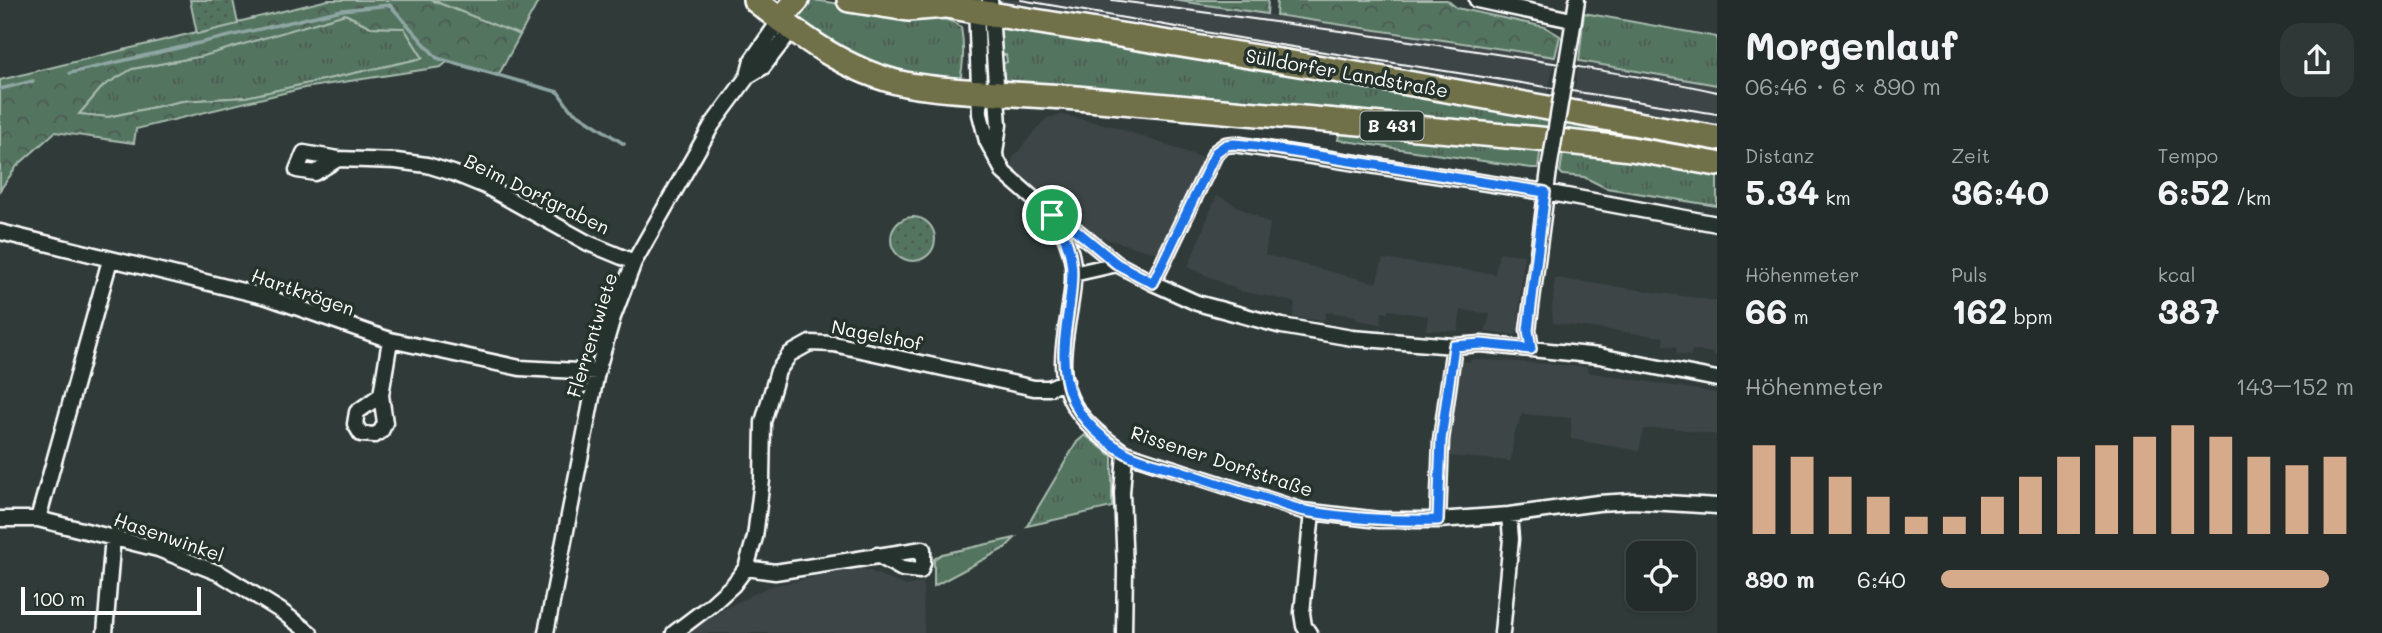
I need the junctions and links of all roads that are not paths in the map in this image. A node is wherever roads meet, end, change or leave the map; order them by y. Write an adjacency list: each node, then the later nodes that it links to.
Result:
1 (755, 0): 10 (main road, B 431)
2 (797, 0): 10 (main road)
3 (849, 0): 7 (main road)
4 (913, 0): 7 (main road, B 431)
5 (1477, 0): 9 (street)
6 (1577, 0): 9 (street)
7 (945, 6): 8 (main road, B 431)
8 (984, 6): 11 (street); 12 (main road, Sülldorfer Landstraße / B 431)
9 (1572, 20): 15 (street, bridge)
10 (786, 24): 11 (main road, B 431); 20 (street, Flerrentwiete)
11 (987, 92): 14 (main road, Sülldorfer Landstraße / B 431); 16 (street)
12 (1717, 138)
13 (338, 159): 20 (street, Beim Dorfgraben)
14 (1717, 164)
15 (1545, 192): 17 (street); 23 (street); 26 (street)
16 (1052, 215): 21 (street); 22 (street, Rissener Dorfstraße)
17 (1717, 223)
18 (0, 232): 19 (street, Hartkrögen)
19 (110, 260): 24 (street, Hartkrögen); 36 (street)
20 (634, 262): 27 (street, Flerrentwiete)
21 (1117, 264): 22 (street); 23 (street)
22 (1073, 274): 29 (street, Rissener Dorfstraße)
23 (1153, 283): 25 (street)
24 (390, 340): 27 (street, Hartkrögen); 30 (street)
25 (1454, 346): 26 (street); 37 (street)
26 (1531, 349): 28 (street)
27 (597, 372): 43 (street, Flerrentwiete)
28 (1717, 379)
29 (1066, 381): 31 (street, Rissener Dorfstraße); 40 (street, Nagelshof)
30 (381, 395)
31 (1125, 453): 33 (street, Rissener Dorfstraße); 45 (street)
32 (1717, 506): 34 (street, Rissener Dorfstraße)
33 (1312, 512): 37 (street, Rissener Dorfstraße); 46 (street)
34 (1509, 515): 37 (street, Rissener Dorfstraße); 47 (street)
35 (0, 519): 36 (street, Hasenwinkel)
36 (38, 519): 38 (street, Hasenwinkel)
37 (1438, 520)
38 (113, 536): 41 (street); 42 (street, Hasenwinkel)
39 (877, 555): 40 (street)
40 (746, 568): 44 (street, Nagelshof)
41 (105, 633)
42 (310, 633)
43 (545, 633)
44 (674, 633)
45 (1124, 633)
46 (1309, 633)
47 (1502, 633)

